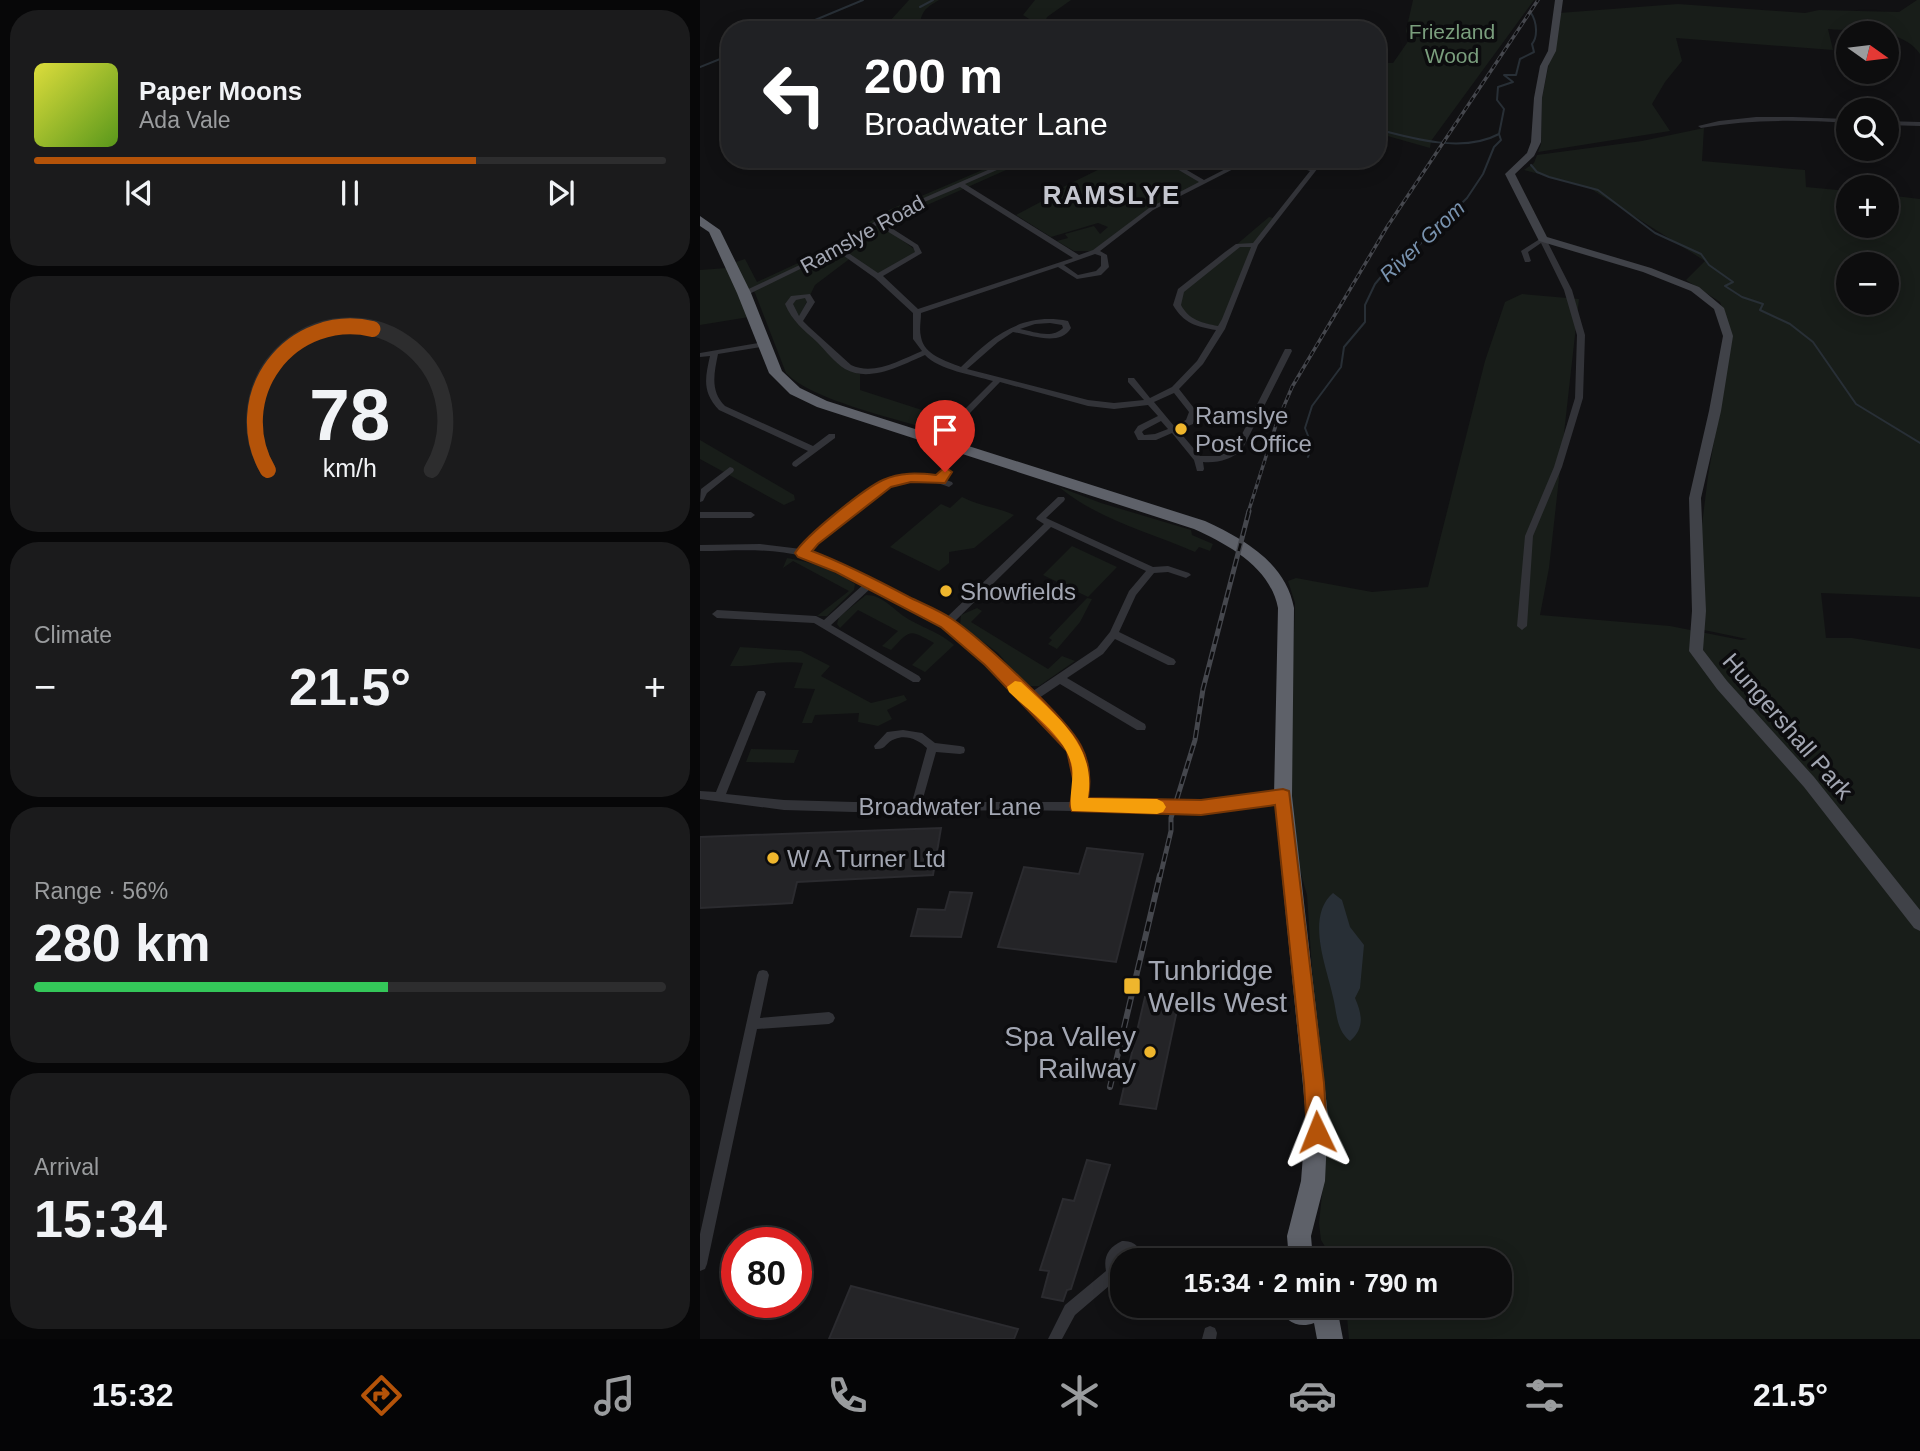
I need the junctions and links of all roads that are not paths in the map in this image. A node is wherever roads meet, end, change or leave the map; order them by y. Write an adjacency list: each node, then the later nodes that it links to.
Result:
1 (1559, 0): 17 (street)
2 (1836, 120): 6 (street)
3 (1899, 124): 4 (street)
4 (1920, 124)
5 (1899, 125): 7 (street)
6 (1701, 126)
7 (1920, 133)
8 (998, 168): 14 (street, Ramslye Road)
9 (1179, 168): 13 (street)
10 (1232, 168): 13 (street)
11 (1307, 168): 12 (street)
12 (1314, 170): 18 (street)
13 (1204, 182): 20 (street)
14 (960, 184): 16 (street, Ramslye Road); 21 (street)
15 (700, 220): 25 (highway)
16 (877, 222): 19 (street, Ramslye Road); 24 (street)
17 (1543, 239): 22 (street); 63 (street); 79 (street, Hungershall Park)
18 (1255, 245): 28 (street); 28 (street)
19 (837, 248): 24 (street); 25 (street, Ramslye Road)
20 (1095, 251): 21 (street); 23 (street)
21 (1079, 258): 23 (street)
22 (1527, 261)
23 (1061, 266): 26 (street)
24 (878, 276): 26 (street)
25 (744, 293): 30 (highway)
26 (917, 312): 32 (street)
27 (799, 321): 32 (street)
28 (1221, 329): 38 (street)
29 (1012, 330): 29 (street); 35 (street)
30 (764, 344): 33 (street); 43 (highway)
31 (1288, 351): 45 (street)
32 (926, 352): 35 (street)
33 (714, 353): 34 (street); 44 (street)
34 (700, 355)
35 (962, 370): 37 (street)
36 (1131, 380): 39 (street)
37 (998, 381): 39 (street); 43 (street)
38 (1175, 389): 39 (street); 41 (street)
39 (1148, 402): 40 (street)
40 (1163, 417): 41 (street); 41 (street)
41 (1174, 428): 45 (street)
42 (832, 436): 44 (street)
43 (938, 442): 76 (highway)
44 (814, 450): 46 (street)
45 (1198, 459): 48 (street)
46 (796, 464)
47 (730, 470): 50 (street)
48 (1200, 470)
49 (949, 484): 56 (street)
50 (700, 499)
51 (1061, 499): 54 (street)
52 (700, 514): 53 (street)
53 (751, 515)
54 (1050, 523): 57 (street); 61 (street)
55 (700, 548): 56 (street)
56 (803, 553): 59 (street)
57 (1152, 570): 58 (street); 64 (street)
58 (1185, 575)
59 (869, 584): 61 (street); 62 (street)
60 (717, 614): 62 (street)
61 (947, 623): 69 (street)
62 (825, 625): 66 (street)
63 (1522, 626)
64 (1114, 634): 65 (street); 67 (street)
65 (1171, 662)
66 (916, 679)
67 (1060, 679): 69 (street); 70 (street)
68 (761, 694): 75 (street)
69 (1028, 700): 78 (street)
70 (1141, 727)
71 (879, 746): 72 (street)
72 (932, 747): 73 (street); 77 (street)
73 (960, 750)
74 (700, 795): 75 (street, Broadwater Lane)
75 (720, 796): 77 (street, Broadwater Lane)
76 (1283, 796): 78 (street, Broadwater Lane); 83 (highway)
77 (916, 805): 78 (street, Broadwater Lane)
78 (1079, 806)
79 (1920, 923)
80 (763, 975): 82 (street)
81 (829, 1018): 82 (street)
82 (752, 1024): 84 (street)
83 (1300, 1248)
84 (700, 1264)
85 (1110, 1280): 87 (street)
86 (1326, 1318): 88 (highway)
87 (1055, 1339)
88 (1330, 1339)

